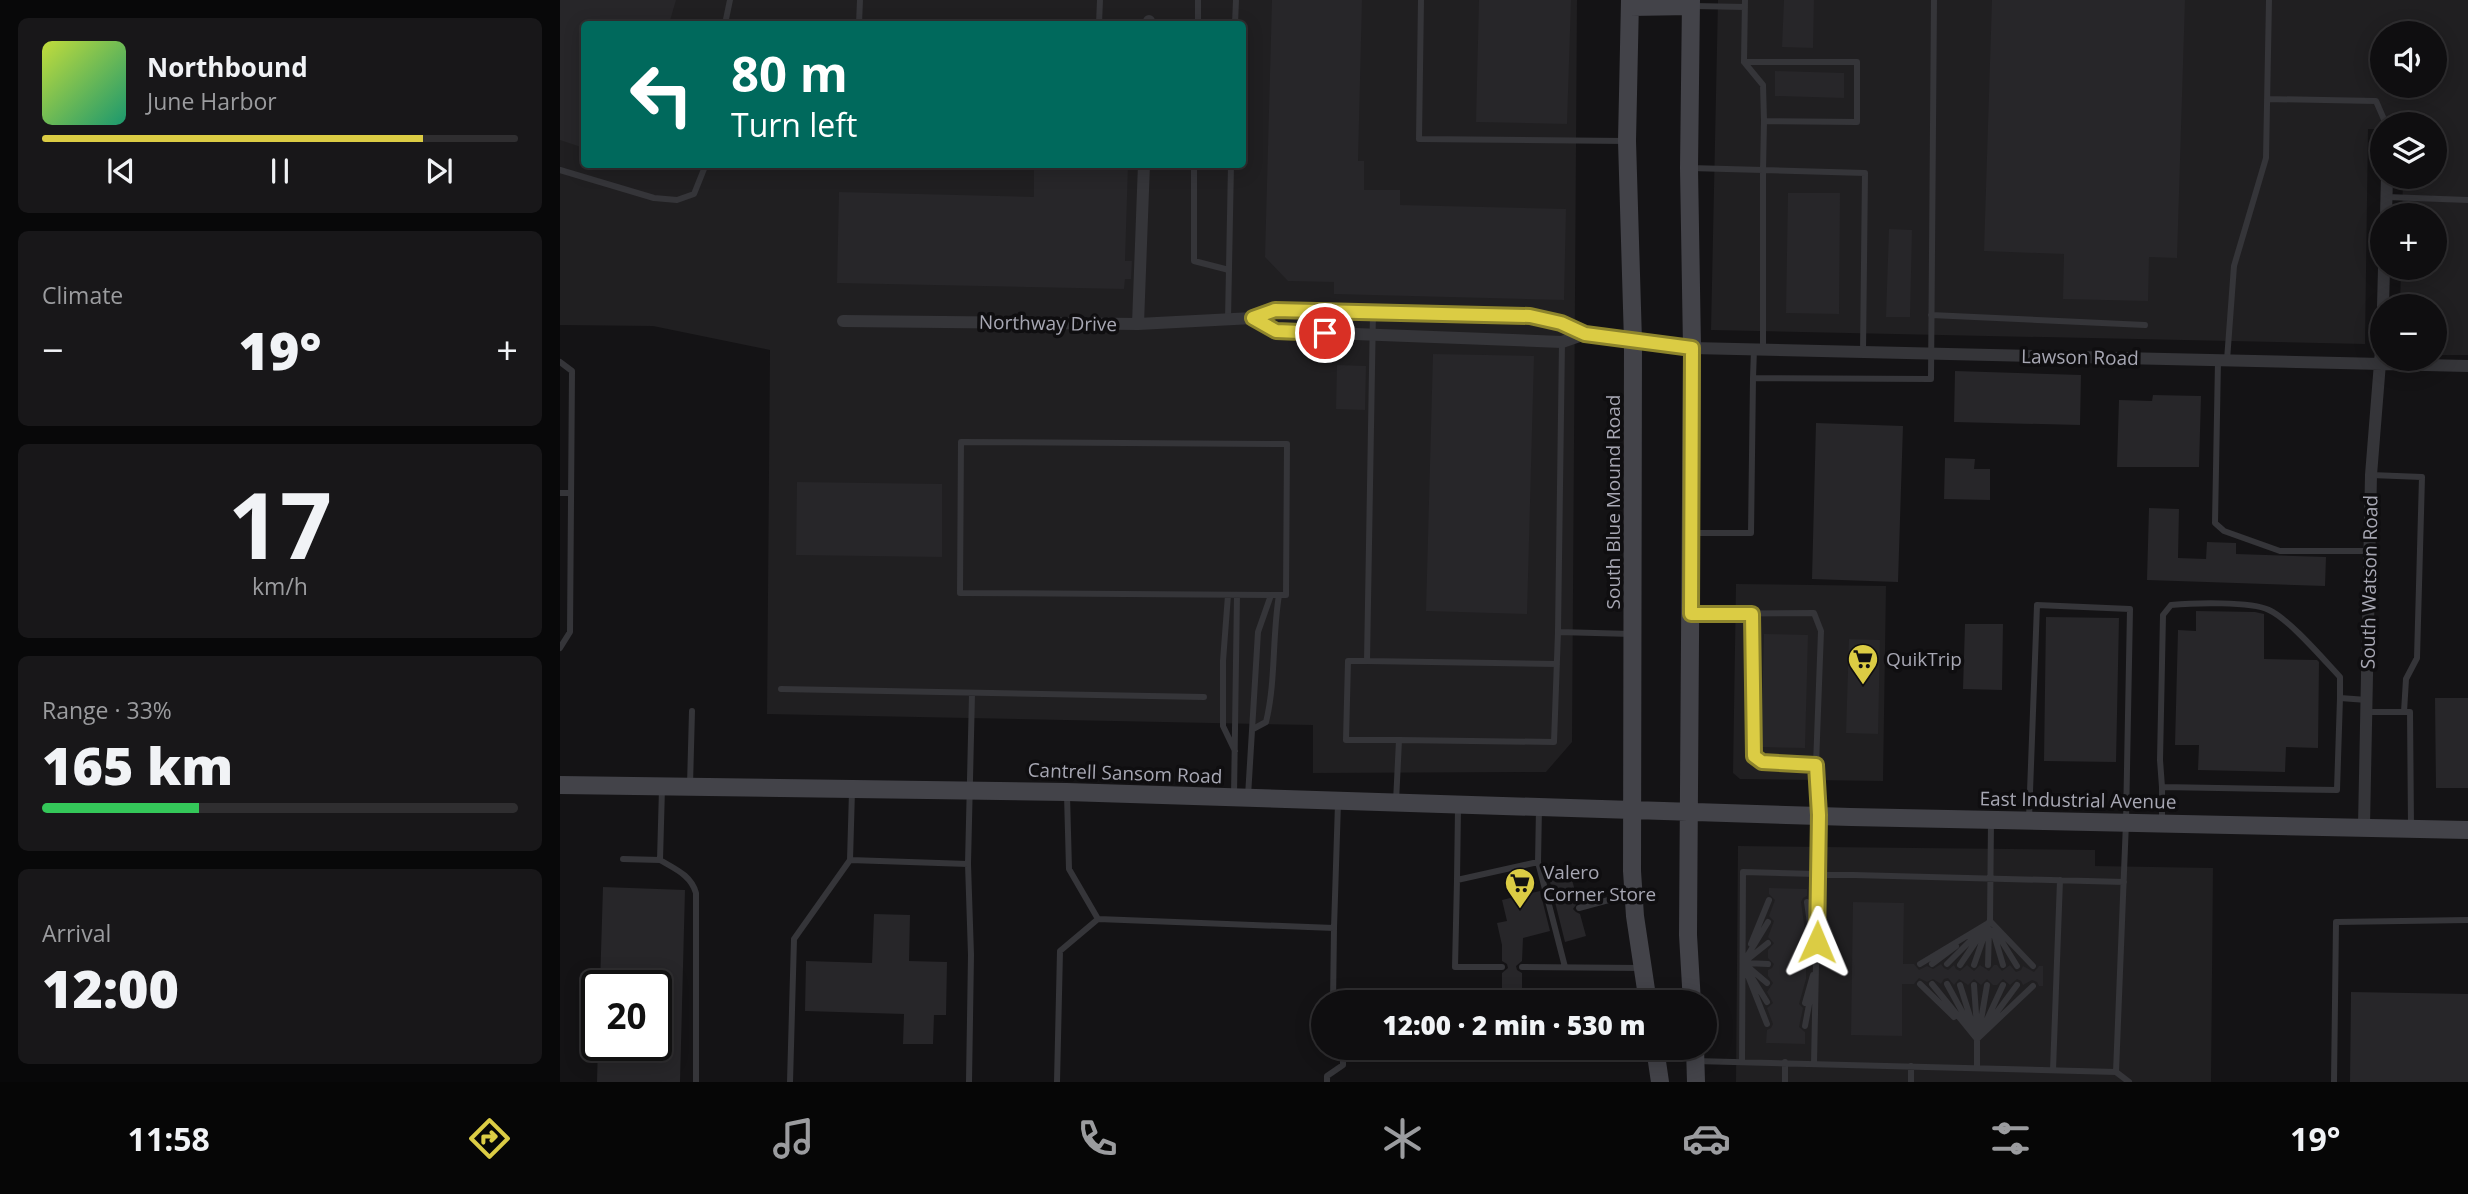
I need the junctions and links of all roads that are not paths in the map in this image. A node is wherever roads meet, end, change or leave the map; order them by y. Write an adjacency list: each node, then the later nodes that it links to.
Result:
1 (730, 0): 12 (lane)
2 (860, 0): 13 (lane)
3 (1100, 0): 14 (lane)
4 (1198, 0): 15 (lane)
5 (1236, 0): 16 (lane)
6 (1421, 0): 21 (lane)
7 (1934, 0): 35 (lane)
8 (2269, 0): 18 (lane)
9 (1691, 3): 10 (main road); 11 (lane); 26 (main road)
10 (1630, 4): 21 (main road, South Blue Mound Road)
11 (1745, 4): 17 (lane)
12 (726, 21)
13 (859, 21)
14 (1099, 21)
15 (1198, 21)
16 (1235, 21)
17 (1744, 62): 20 (lane); 20 (lane)
18 (2267, 99): 19 (lane); 49 (lane)
19 (2381, 112)
20 (1764, 121): 28 (lane)
21 (1628, 141): 43 (main road, South Blue Mound Road)
22 (704, 168): 27 (lane)
23 (1144, 168): 39 (street)
24 (1194, 168): 33 (lane)
25 (1231, 168): 33 (lane)
26 (1689, 168): 28 (lane); 45 (main road)
27 (560, 170)
28 (1763, 170): 46 (lane); 47 (lane)
29 (2387, 189): 30 (street)
30 (2387, 197): 31 (lane); 32 (street)
31 (2468, 200)
32 (2387, 203)
33 (1229, 270): 37 (lane)
34 (1373, 312): 36 (street, Northway Drive); 41 (lane); 42 (street, Northway Drive)
35 (1931, 315): 40 (lane); 48 (lane)
36 (1253, 318): 37 (street, Northway Drive); 41 (street, Northway Drive)
37 (1228, 320): 39 (street, Northway Drive)
38 (843, 321): 39 (street, Northway Drive)
39 (1138, 324)
40 (2144, 325)
41 (1374, 334): 44 (street, Northway Drive); 70 (lane)
42 (1585, 334): 43 (street, Northway Drive); 44 (street, Northway Drive)
43 (1633, 341): 45 (street, Northway Drive); 68 (main road, South Blue Mound Road)
44 (1562, 342): 67 (lane)
45 (1692, 348): 46 (street, Lawson Road); 59 (main road)
46 (1758, 349): 47 (street, Lawson Road); 55 (lane)
47 (1863, 352): 48 (street, Lawson Road)
48 (1931, 354): 49 (street, Lawson Road); 55 (lane)
49 (2223, 360): 51 (street, Lawson Road); 60 (lane)
50 (560, 362): 58 (lane)
51 (2370, 365)
52 (2447, 366): 53 (street, Lawson Road)
53 (2468, 366)
54 (2380, 371): 56 (street, South Watson Road)
55 (1753, 378): 59 (lane)
56 (2371, 475): 60 (street, South Watson Road); 78 (lane)
57 (560, 493): 58 (lane)
58 (571, 493): 69 (lane)
59 (1691, 533): 65 (main road)
60 (2370, 551): 76 (street, South Watson Road)
61 (1228, 595): 62 (lane); 64 (lane); 81 (lane)
62 (1237, 595): 63 (lane); 81 (lane)
63 (1271, 595): 64 (lane); 79 (lane)
64 (1279, 595): 79 (lane)
65 (1691, 614): 66 (lane); 96 (main road)
66 (1752, 614): 82 (lane); 82 (lane)
67 (1558, 632): 68 (lane); 71 (lane)
68 (1634, 634): 95 (main road, South Blue Mound Road)
69 (560, 648)
70 (1367, 661): 71 (lane); 80 (lane)
71 (1557, 664): 80 (lane)
72 (781, 689): 73 (lane)
73 (972, 694): 74 (lane); 88 (lane)
74 (1205, 698)
75 (2340, 698): 76 (lane); 86 (lane); 86 (lane)
76 (2367, 706): 78 (lane); 102 (street, South Watson Road)
77 (692, 711): 85 (lane)
78 (2404, 712): 103 (lane)
79 (1253, 729): 90 (lane)
80 (1399, 740): 92 (lane)
81 (1236, 752): 90 (lane)
82 (1816, 765): 97 (lane)
83 (560, 785): 84 (main road, Cantrell Sansom Road)
84 (662, 786): 85 (main road, Cantrell Sansom Road); 106 (lane)
85 (690, 787): 87 (main road, Cantrell Sansom Road)
86 (2162, 787): 101 (lane)
87 (852, 788): 88 (main road, Cantrell Sansom Road); 107 (lane)
88 (970, 790): 89 (main road, Cantrell Sansom Road); 109 (lane)
89 (1067, 792): 90 (main road, Cantrell Sansom Road); 119 (lane)
90 (1241, 798): 91 (main road, Cantrell Sansom Road)
91 (1338, 801): 92 (main road, Cantrell Sansom Road); 124 (lane)
92 (1396, 802): 93 (main road, Cantrell Sansom Road)
93 (1458, 803): 94 (main road, Cantrell Sansom Road); 112 (lane)
94 (1539, 806): 95 (main road, Cantrell Sansom Road); 108 (lane)
95 (1632, 809): 96 (main road, Cantrell Sansom Road); 115 (main road, South Blue Mound Road)
96 (1688, 811): 97 (main road, East Industrial Avenue); 157 (main road)
97 (1819, 815): 98 (main road, East Industrial Avenue); 110 (lane)
98 (1991, 820): 99 (main road, East Industrial Avenue); 111 (lane)
99 (2029, 820): 100 (main road, East Industrial Avenue); 100 (lane)
100 (2126, 822): 101 (main road, East Industrial Avenue); 114 (lane)
101 (2162, 822): 102 (main road, East Industrial Avenue)
102 (2364, 826): 103 (main road, East Industrial Avenue)
103 (2411, 828): 104 (main road, East Industrial Avenue)
104 (2468, 830)
105 (622, 859): 106 (lane)
106 (660, 860): 174 (lane)
107 (850, 860): 109 (lane); 175 (lane)
108 (1538, 862): 112 (lane); 142 (lane)
109 (968, 864): 176 (lane)
110 (1818, 873): 111 (lane); 127 (lane); 133 (lane)
111 (1991, 878): 113 (lane); 121 (lane)
112 (1457, 880): 140 (lane)
113 (2060, 880): 114 (lane); 172 (lane)
114 (2124, 882): 173 (lane)
115 (1633, 894): 118 (lane); 143 (main road, South Blue Mound Road)
116 (1769, 900): 127 (lane)
117 (1807, 902): 133 (lane)
118 (1579, 908)
119 (1098, 919): 124 (lane); 177 (lane)
120 (2468, 920): 184 (lane)
121 (1990, 921): 129 (lane); 130 (lane); 131 (lane); 134 (lane); 135 (lane); 136 (lane); 137 (lane); 138 (lane); 139 (lane)
122 (1768, 922): 127 (lane)
123 (1807, 923): 133 (lane)
124 (1334, 928): 155 (lane)
125 (1768, 943): 127 (lane)
126 (1807, 944): 133 (lane)
127 (1743, 963): 128 (lane); 145 (lane); 158 (lane); 160 (lane); 167 (lane)
128 (1768, 964)
129 (1920, 964)
130 (1932, 964)
131 (1947, 964)
132 (1806, 965): 133 (lane)
133 (1816, 965): 144 (lane); 159 (lane); 161 (lane); 169 (lane)
134 (1960, 965)
135 (1974, 965)
136 (1988, 965)
137 (2003, 965)
138 (2017, 966)
139 (2033, 966)
140 (1502, 967)
141 (1522, 967): 142 (lane)
142 (1564, 967): 143 (lane)
143 (1643, 968): 156 (main road, South Blue Mound Road)
144 (1806, 982)
145 (1767, 983)
146 (1920, 984): 162 (lane)
147 (1932, 984): 162 (lane)
148 (1947, 984): 162 (lane)
149 (1960, 985): 162 (lane)
150 (1974, 985): 162 (lane)
151 (1987, 985): 162 (lane)
152 (2003, 985): 162 (lane)
153 (2017, 985): 162 (lane)
154 (2033, 986): 162 (lane)
155 (1333, 990)
156 (1646, 990)
157 (1691, 990)
158 (1767, 1002)
159 (1805, 1003)
160 (1767, 1024)
161 (1805, 1026)
162 (1978, 1039): 171 (lane)
163 (1717, 1058): 167 (lane)
164 (1343, 1060): 178 (lane)
165 (1657, 1060): 179 (main road)
166 (1695, 1060): 180 (main road)
167 (1742, 1062): 168 (lane)
168 (1785, 1062): 169 (lane); 181 (lane)
169 (1814, 1063): 170 (lane)
170 (1911, 1066): 171 (lane); 182 (lane)
171 (1976, 1068): 172 (lane)
172 (2053, 1070): 173 (lane)
173 (2116, 1072): 183 (lane)
174 (696, 1082)
175 (790, 1082)
176 (968, 1082)
177 (1057, 1082)
178 (1327, 1082)
179 (1660, 1082)
180 (1696, 1082)
181 (1785, 1082)
182 (1911, 1082)
183 (2129, 1082)
184 (2334, 1082)

